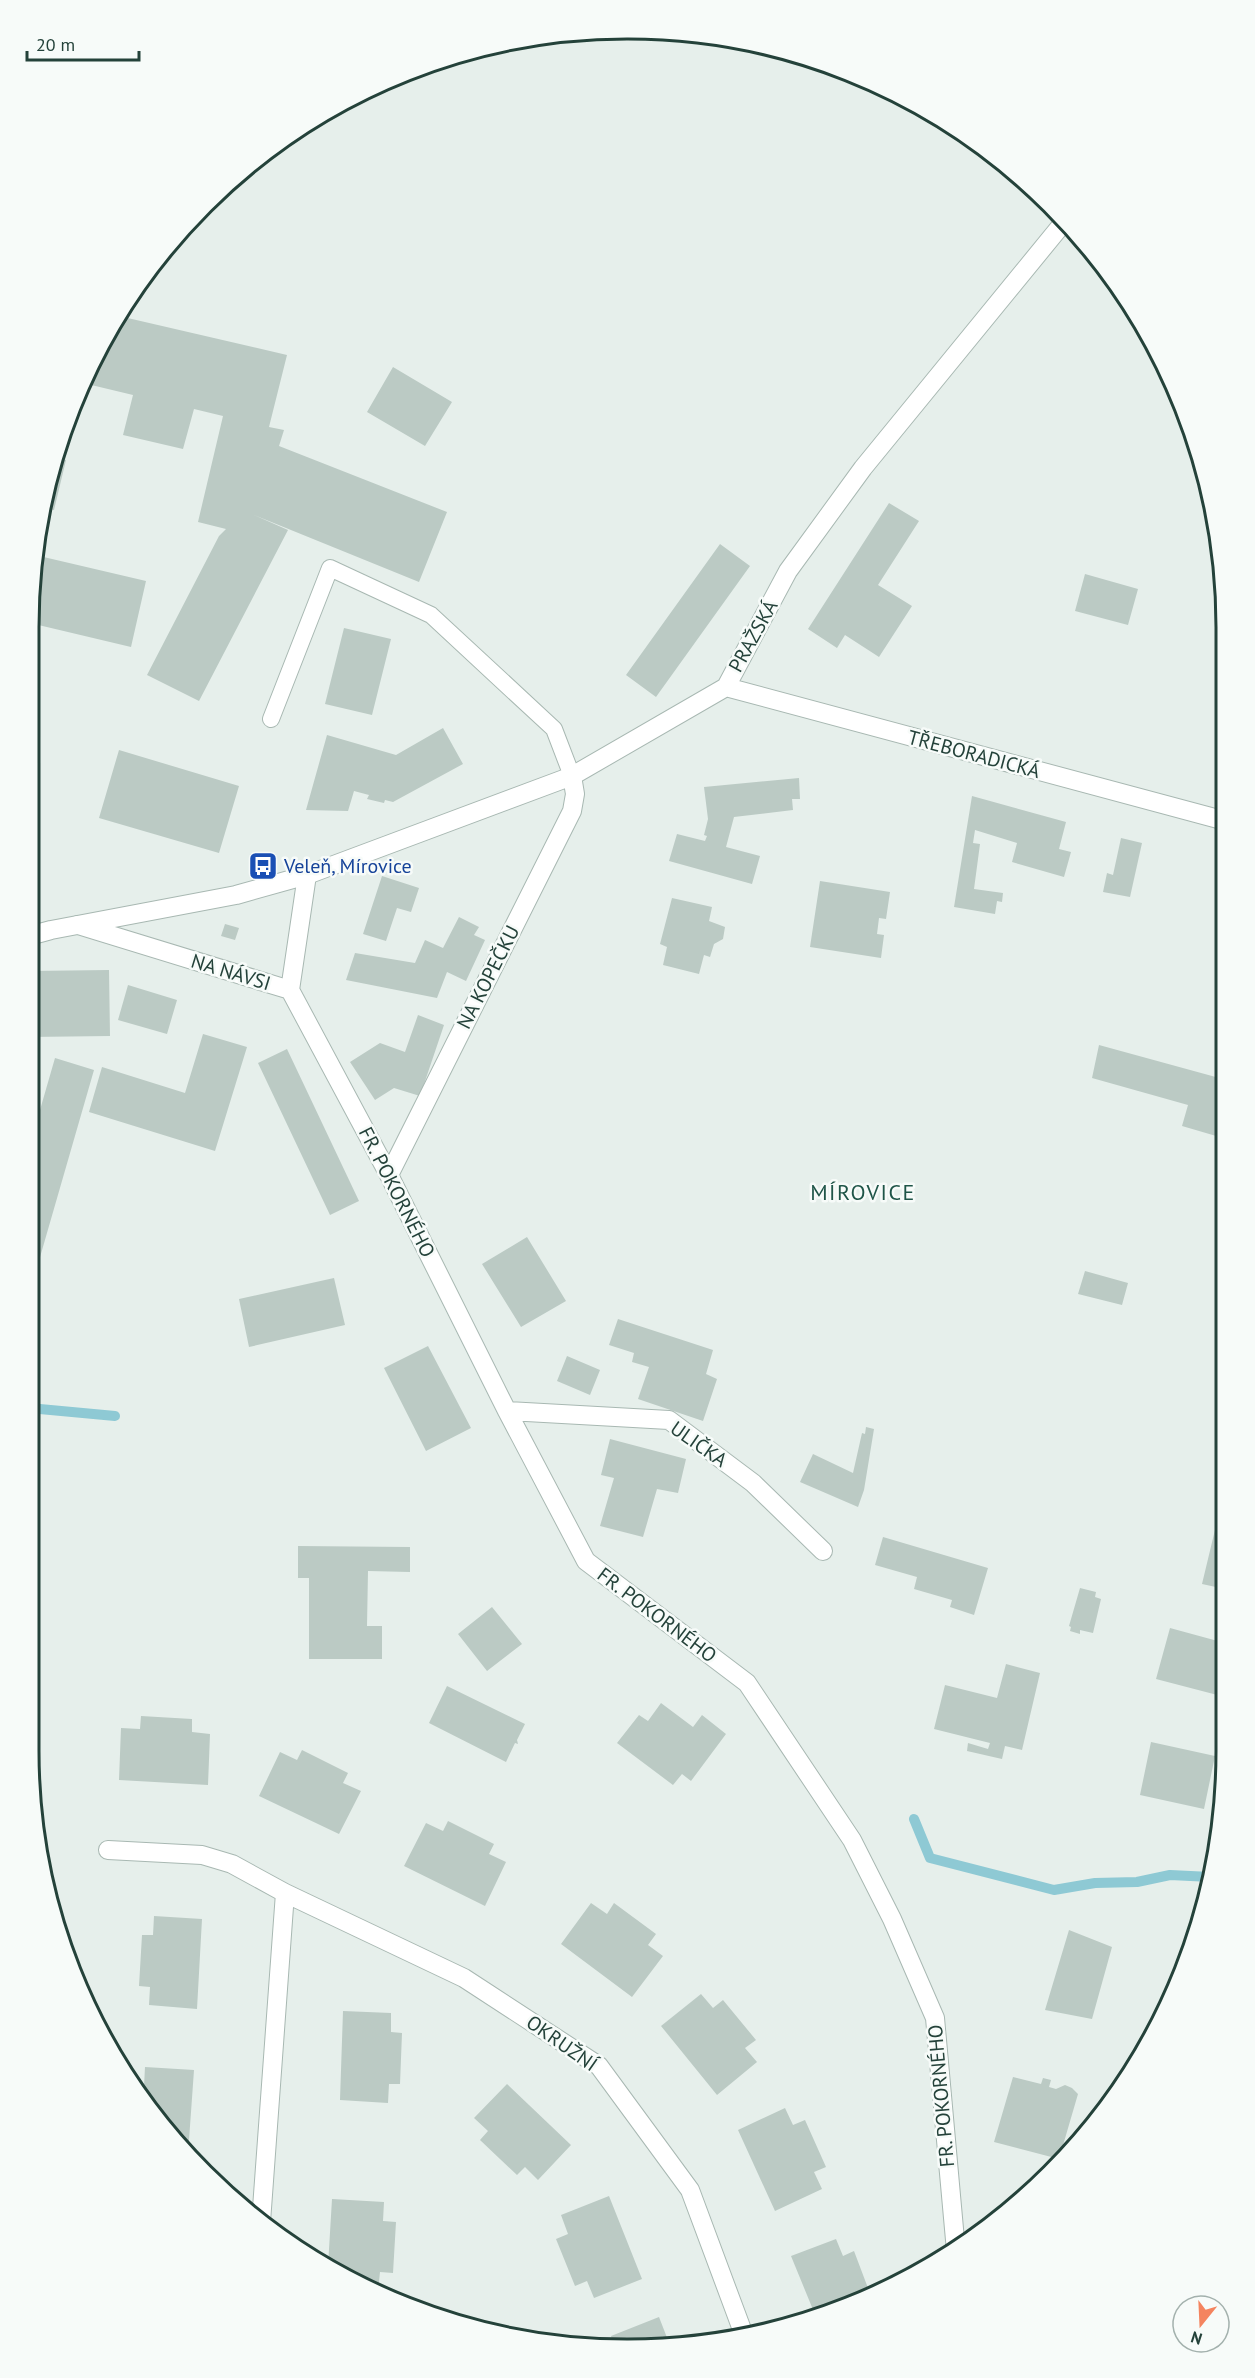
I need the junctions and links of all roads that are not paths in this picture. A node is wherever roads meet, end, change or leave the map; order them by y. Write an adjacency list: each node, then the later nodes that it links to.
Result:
1 (1059, 228): 2 (street, PRAŽSKÁ)
2 (726, 687): 4 (street, PRAŽSKÁ); 5 (street, TŘEBORADICKÁ)
3 (271, 719): 4 (lane)
4 (572, 776): 6 (street, PRAŽSKÁ); 10 (street, NA KOPEČKU)
5 (1216, 818)
6 (307, 875): 7 (street); 9 (street, NA NÁVSI)
7 (78, 924): 8 (street); 9 (street, NA NÁVSI)
8 (39, 934)
9 (290, 990): 10 (street, FR. POKORNÉHO)
10 (389, 1175): 11 (street, FR. POKORNÉHO)
11 (507, 1411): 12 (street, ULIČKA); 16 (street, FR. POKORNÉHO)
12 (823, 1551)
13 (108, 1850): 14 (street, OKRUŽNÍ)
14 (285, 1893): 15 (street); 17 (street, OKRUŽNÍ)
15 (262, 2211)
16 (955, 2239)
17 (741, 2328)

